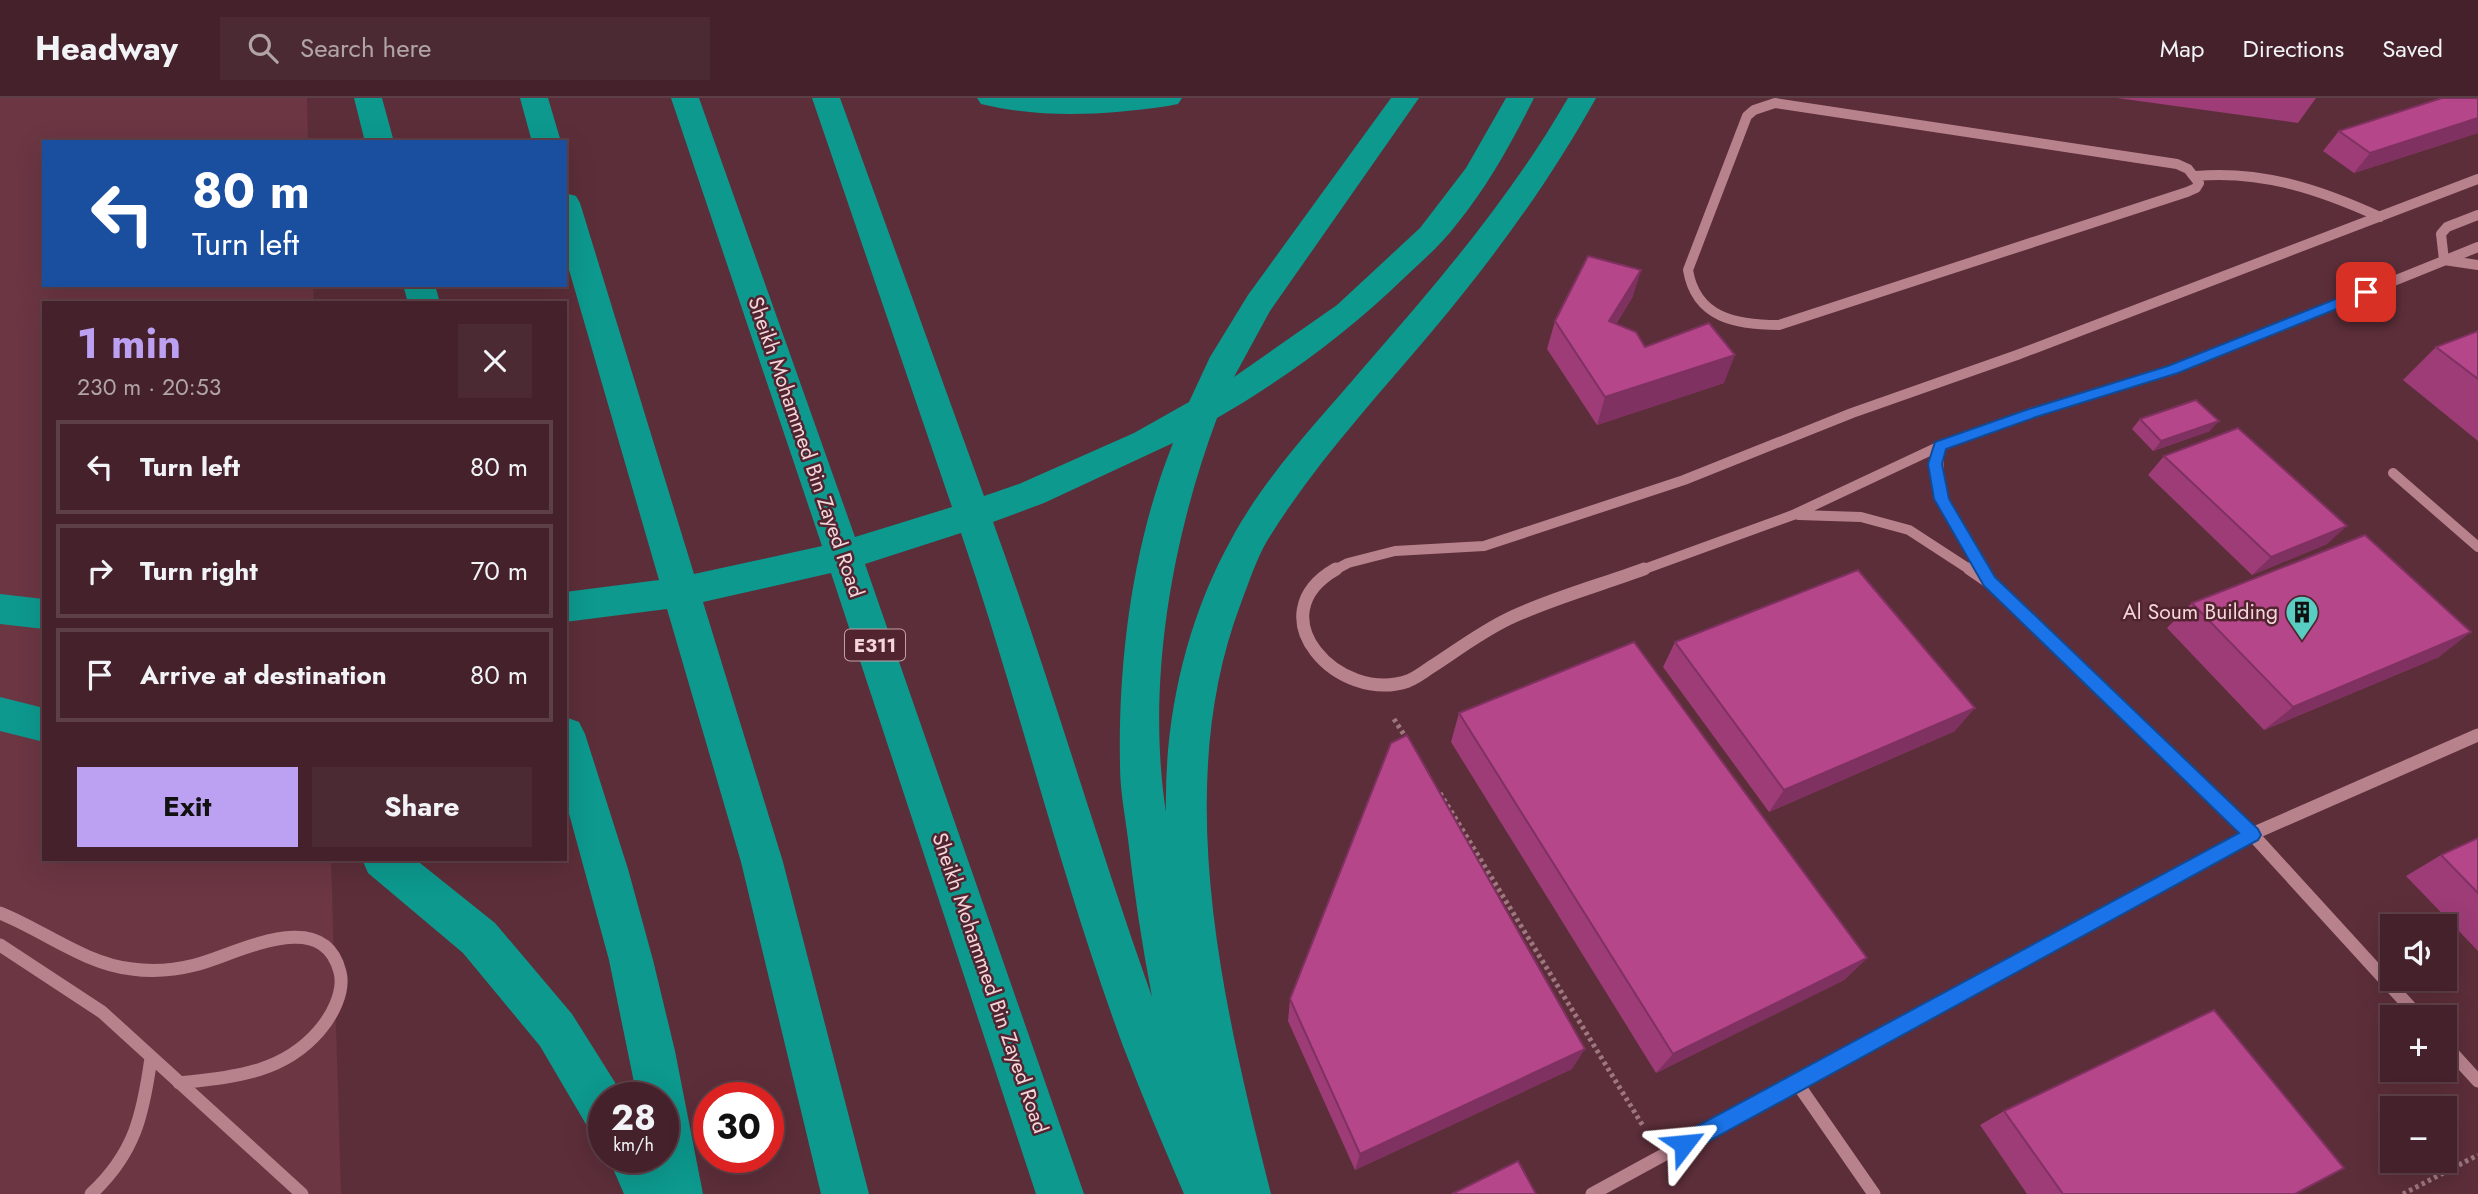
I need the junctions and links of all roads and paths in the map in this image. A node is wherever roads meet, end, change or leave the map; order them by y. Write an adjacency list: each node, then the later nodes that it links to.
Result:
1 (368, 98): 10 (highway)
2 (534, 98): 11 (highway)
3 (685, 98): 56 (highway, Sheikh Mohammed Bin Zayed Road / E311)
4 (827, 98): 57 (highway)
5 (991, 98): 6 (highway)
6 (1168, 98)
7 (1405, 98): 58 (highway)
8 (1520, 98): 25 (highway)
9 (1582, 98): 59 (highway)
10 (379, 140)
11 (546, 140)
12 (2196, 176): 12 (street); 16 (street)
13 (2478, 179): 16 (street)
14 (567, 210): 55 (highway)
15 (2478, 215): 18 (street)
16 (2380, 217): 28 (street)
17 (2478, 247): 18 (street)
18 (2444, 260): 19 (street); 20 (street)
19 (2478, 265)
20 (1940, 446): 22 (street); 24 (street)
21 (2393, 473): 23 (street)
22 (1793, 515): 24 (street); 28 (street)
23 (2478, 547)
24 (1989, 582): 35 (street)
25 (567, 607)
26 (0, 609): 27 (highway)
27 (42, 614)
28 (1384, 685): 33 (path)
29 (0, 714): 30 (highway)
30 (42, 724)
31 (2478, 735): 35 (street)
32 (567, 740): 43 (highway)
33 (1415, 753)
34 (1437, 788): 48 (path)
35 (2252, 835): 39 (street); 46 (street)
36 (385, 861): 45 (highway)
37 (0, 913): 44 (lane)
38 (0, 945): 40 (street)
39 (2408, 1005)
40 (151, 1058): 44 (street); 51 (street)
41 (2457, 1058): 42 (street)
42 (2478, 1081)
43 (658, 1082)
44 (179, 1083): 52 (street)
45 (588, 1083)
46 (1797, 1083): 48 (street); 61 (street)
47 (2478, 1155): 62 (path)
48 (1661, 1156): 60 (street)
49 (640, 1173): 53 (highway)
50 (675, 1173): 54 (highway)
51 (91, 1194)
52 (302, 1194)
53 (650, 1194)
54 (679, 1194)
55 (845, 1194)
56 (1060, 1194)
57 (1208, 1194)
58 (1221, 1194)
59 (1247, 1194)
60 (1592, 1194)
61 (1874, 1194)
62 (2403, 1194)

